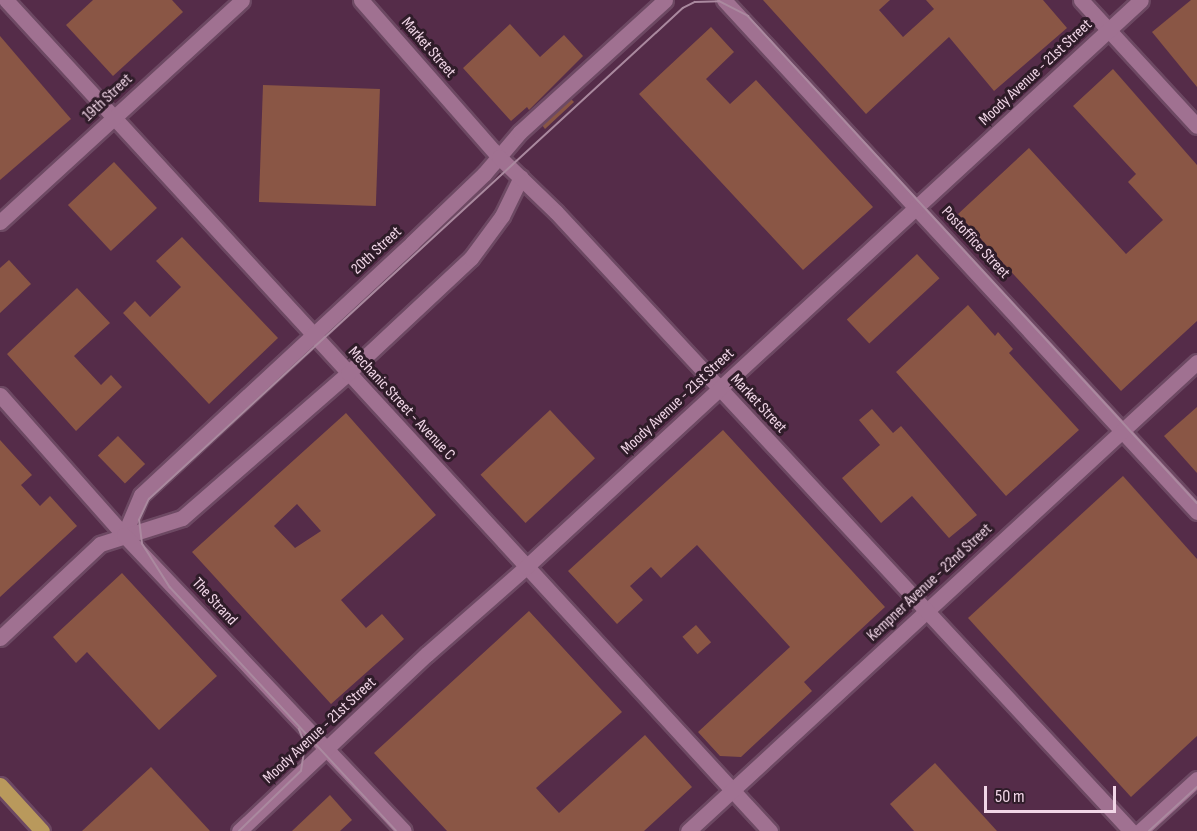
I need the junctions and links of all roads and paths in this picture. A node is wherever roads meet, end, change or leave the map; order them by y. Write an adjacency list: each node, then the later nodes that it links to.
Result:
1 (6, 0): 9 (street, Mechanic Street - Avenue C)
2 (242, 0): 9 (street, 19th Street)
3 (361, 0): 11 (street, Market Street)
4 (665, 0): 11 (street, 20th Street)
5 (724, 0): 13 (street, Postoffice Street)
6 (1081, 0): 8 (street)
7 (1142, 0): 8 (street, Moody Avenue - 21st Street)
8 (1109, 30): 10 (street); 13 (street, Moody Avenue - 21st Street)
9 (113, 117): 14 (street, 19th Street); 15 (street, Mechanic Street - Avenue C)
10 (1197, 126)
11 (499, 157): 12 (street, Market Street); 15 (street, 20th Street)
12 (521, 177): 17 (street); 18 (street, Market Street)
13 (917, 207): 18 (street, Moody Avenue - 21st Street); 20 (street, Postoffice Street)
14 (0, 222)
15 (312, 334): 17 (street, Mechanic Street - Avenue C); 22 (street, 20th Street)
16 (1197, 362): 20 (street, Kempner Avenue - 22nd Street)
17 (348, 373): 22 (street); 23 (street, Mechanic Street - Avenue C)
18 (719, 389): 23 (street, Moody Avenue - 21st Street); 24 (street, Market Street)
19 (0, 395): 22 (street, The Strand)
20 (1124, 430): 21 (street, Postoffice Street); 24 (street, Kempner Avenue - 22nd Street)
21 (1197, 512)
22 (124, 535): 25 (street); 26 (street, The Strand)
23 (526, 567): 26 (street, Moody Avenue - 21st Street); 29 (street, Mechanic Street - Avenue C)
24 (927, 611): 29 (street, Kempner Avenue - 22nd Street); 35 (street, Market Street)
25 (0, 638)
26 (329, 749): 31 (street, Moody Avenue - 21st Street); 32 (street, The Strand)
27 (1197, 779): 36 (street)
28 (0, 785): 30 (main road)
29 (732, 790): 33 (street, Kempner Avenue - 22nd Street); 34 (street, Mechanic Street - Avenue C)
30 (42, 831)
31 (239, 831)
32 (404, 831)
33 (688, 831)
34 (770, 831)
35 (1131, 831)
36 (1140, 831)

